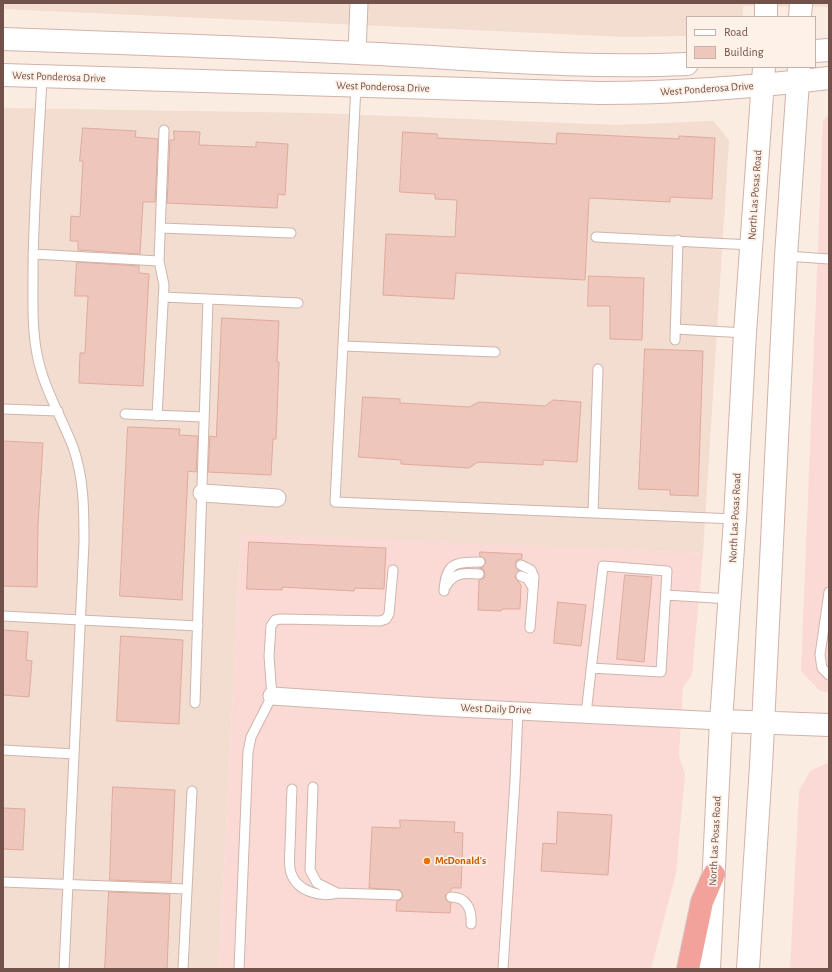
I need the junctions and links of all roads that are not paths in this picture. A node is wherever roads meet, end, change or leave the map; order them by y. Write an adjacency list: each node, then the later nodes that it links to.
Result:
1 (359, 3): 9 (street)
2 (766, 3): 4 (main road)
3 (801, 3): 5 (main road)
4 (766, 16)
5 (800, 16)
6 (3, 39): 9 (main road)
7 (829, 50): 8 (main road)
8 (816, 51)
9 (357, 53): 10 (main road); 16 (main road)
10 (686, 64)
11 (799, 74): 13 (main road, West Ponderosa Drive); 15 (main road, West Ponderosa Drive); 24 (main road)
12 (3, 76): 14 (main road, West Ponderosa Drive)
13 (764, 76): 16 (main road, West Ponderosa Drive); 22 (main road, North Las Posas Road)
14 (42, 77): 16 (main road, West Ponderosa Drive); 23 (lane)
15 (829, 78)
16 (356, 86): 33 (lane)
17 (164, 130): 18 (lane)
18 (160, 228): 19 (lane); 26 (lane)
19 (291, 233)
20 (596, 236): 21 (lane)
21 (678, 240): 22 (lane); 30 (lane)
22 (751, 245): 31 (main road, North Las Posas Road)
23 (33, 254): 26 (lane); 37 (lane)
24 (786, 256): 25 (lane); 66 (main road)
25 (829, 259)
26 (159, 261): 27 (lane)
27 (163, 297): 28 (lane); 39 (lane)
28 (208, 299): 29 (lane); 40 (lane)
29 (298, 303)
30 (676, 329): 31 (lane); 32 (lane)
31 (745, 333): 44 (main road, North Las Posas Road)
32 (675, 340)
33 (344, 346): 34 (lane); 43 (lane)
34 (496, 352)
35 (598, 369): 43 (lane)
36 (3, 409): 37 (lane)
37 (58, 411): 56 (lane)
38 (125, 414): 39 (lane)
39 (157, 416): 40 (lane)
40 (204, 417): 41 (lane)
41 (202, 493): 42 (street); 57 (lane)
42 (277, 498)
43 (593, 513): 44 (lane)
44 (735, 519): 53 (main road, North Las Posas Road)
45 (480, 562): 48 (lane)
46 (521, 565): 50 (lane)
47 (393, 570): 61 (lane)
48 (479, 574)
49 (521, 576): 50 (lane)
50 (533, 588): 58 (lane)
51 (829, 592): 54 (lane)
52 (666, 594): 53 (lane); 59 (lane); 59 (lane)
53 (730, 599): 65 (main road, North Las Posas Road)
54 (828, 609): 60 (lane)
55 (3, 616): 56 (lane)
56 (80, 620): 57 (lane); 69 (lane)
57 (198, 626): 62 (lane)
58 (530, 628)
59 (591, 668): 64 (lane)
60 (829, 675)
61 (272, 696): 63 (street, West Daily Drive); 83 (lane)
62 (195, 703)
63 (518, 710): 64 (street, West Daily Drive); 84 (lane)
64 (586, 714): 65 (street, West Daily Drive)
65 (721, 721): 66 (main road); 73 (main road, North Las Posas Road)
66 (763, 722): 67 (main road); 87 (main road)
67 (829, 724)
68 (3, 750): 69 (lane)
69 (74, 754): 75 (lane)
70 (313, 787): 77 (lane)
71 (292, 789): 77 (lane)
72 (192, 791): 76 (lane)
73 (714, 874): 85 (highway); 86 (main road, North Las Posas Road)
74 (3, 882): 75 (lane)
75 (69, 885): 76 (lane); 81 (lane)
76 (187, 889): 82 (lane)
77 (337, 893): 78 (lane)
78 (397, 895)
79 (451, 897): 80 (lane)
80 (471, 924)
81 (64, 969)
82 (183, 969)
83 (239, 969)
84 (503, 969)
85 (688, 969)
86 (709, 969)
87 (748, 969)

